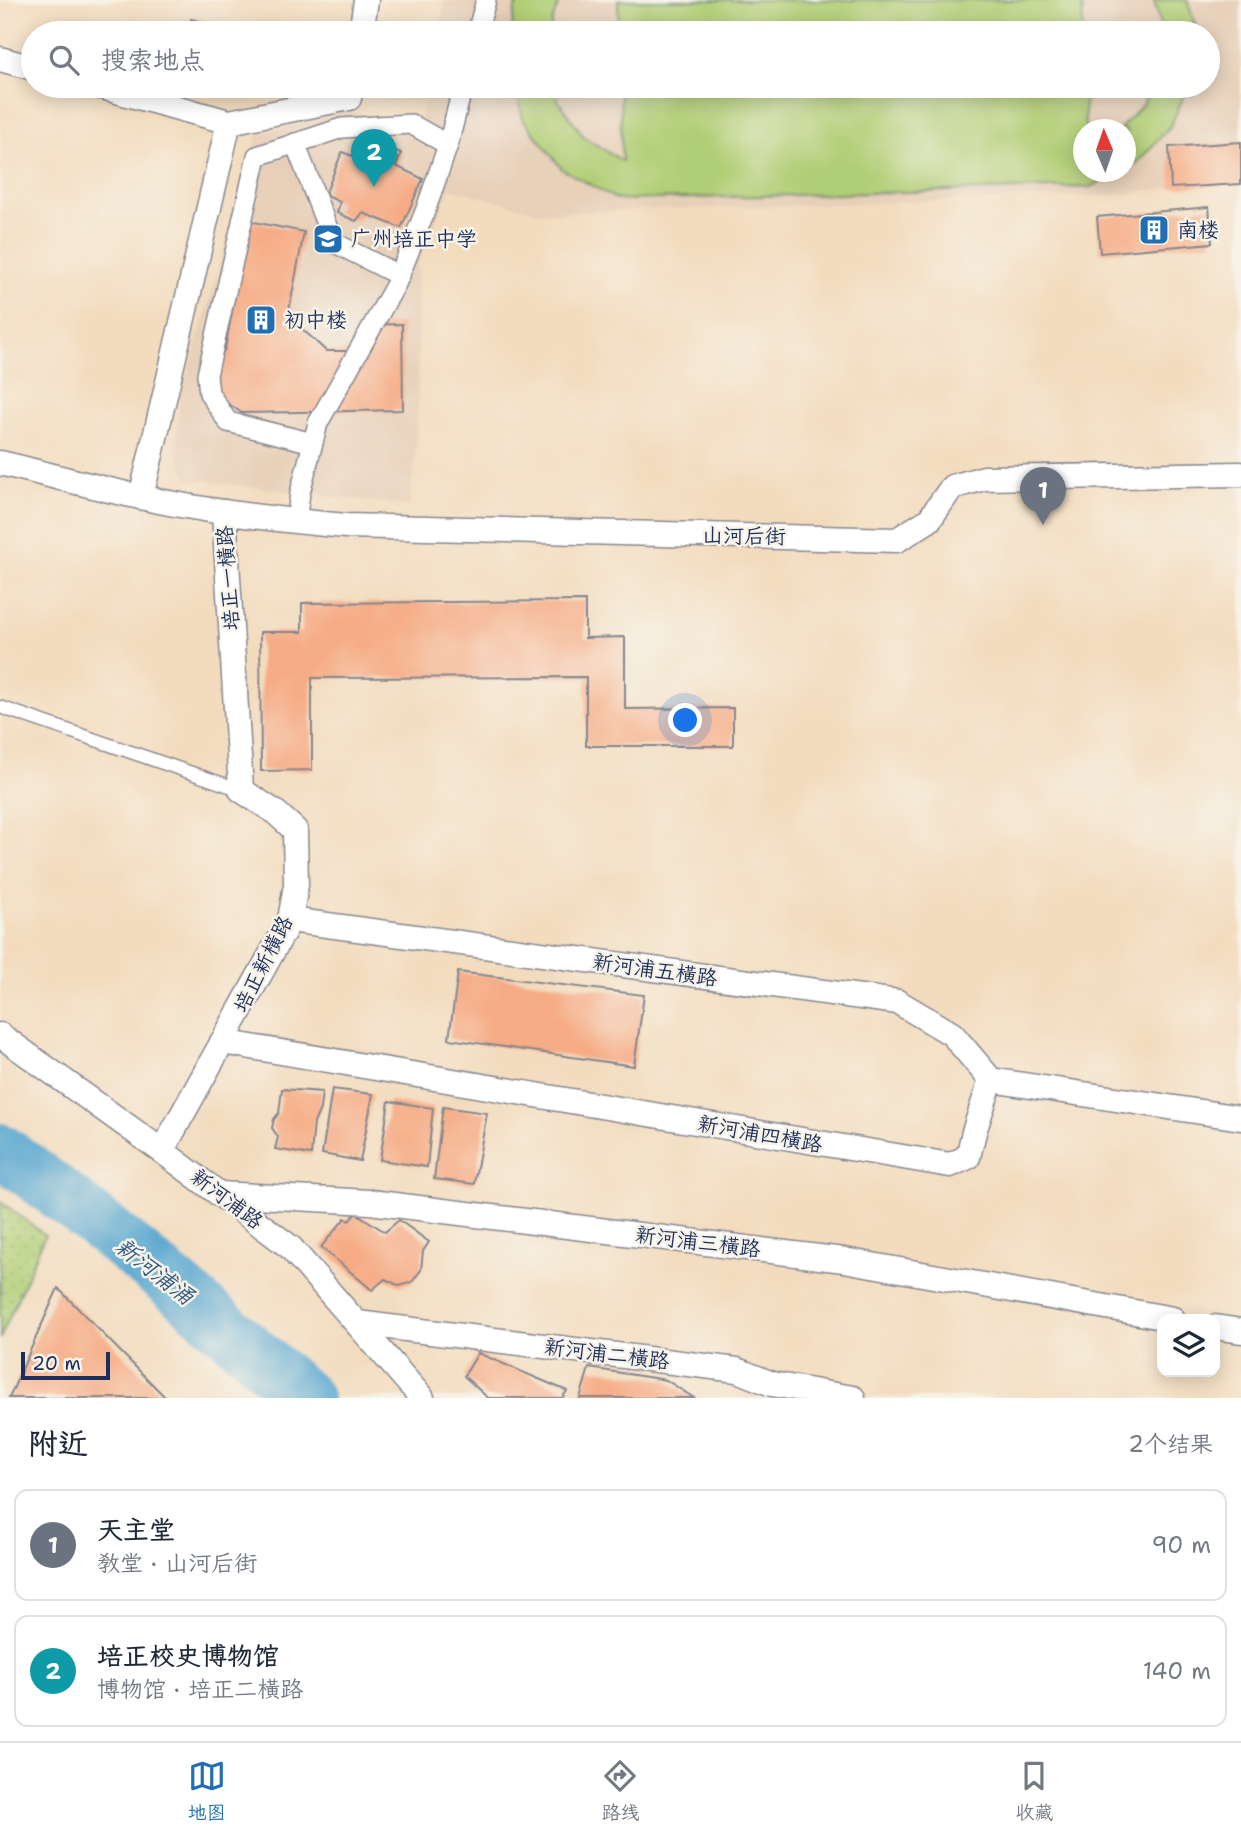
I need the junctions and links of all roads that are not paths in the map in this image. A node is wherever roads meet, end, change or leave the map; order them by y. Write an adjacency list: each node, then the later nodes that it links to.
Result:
1 (366, 0): 3 (street)
2 (486, 0): 4 (street)
3 (362, 21)
4 (480, 21)
5 (0, 59): 6 (street)
6 (21, 65)
7 (142, 98): 10 (street)
8 (349, 98): 10 (street)
9 (460, 98): 12 (street)
10 (229, 122): 17 (street)
11 (295, 143): 12 (street); 13 (street); 14 (street)
12 (448, 145): 13 (street)
13 (400, 276): 14 (street)
14 (313, 443): 19 (street)
15 (0, 463): 17 (street, 培正一横路)
16 (1241, 474): 19 (street, 山河后街)
17 (141, 498): 18 (street, 培正一横路)
18 (224, 512): 19 (street, 山河后街); 21 (street, 培正一横路)
19 (296, 522)
20 (0, 707): 21 (lane, 培正新横路)
21 (241, 790): 22 (street, 培正新横路)
22 (289, 920): 24 (street, 培正新横路); 25 (street, 新河浦五横路)
23 (0, 1035): 27 (street, 新河浦路)
24 (222, 1042): 25 (street, 新河浦四横路); 27 (street, 培正新横路)
25 (991, 1080): 26 (street)
26 (1241, 1118)
27 (162, 1151): 28 (street, 新河浦路)
28 (219, 1194): 29 (street, 新河浦三横路); 30 (street, 新河浦路)
29 (1157, 1316)
30 (357, 1323): 33 (street, 新河浦二横路); 34 (street, 新河浦路)
31 (1220, 1328): 32 (street)
32 (1241, 1331)
33 (770, 1391): 35 (street, 新河浦二横路)
34 (422, 1398)
35 (853, 1398)

